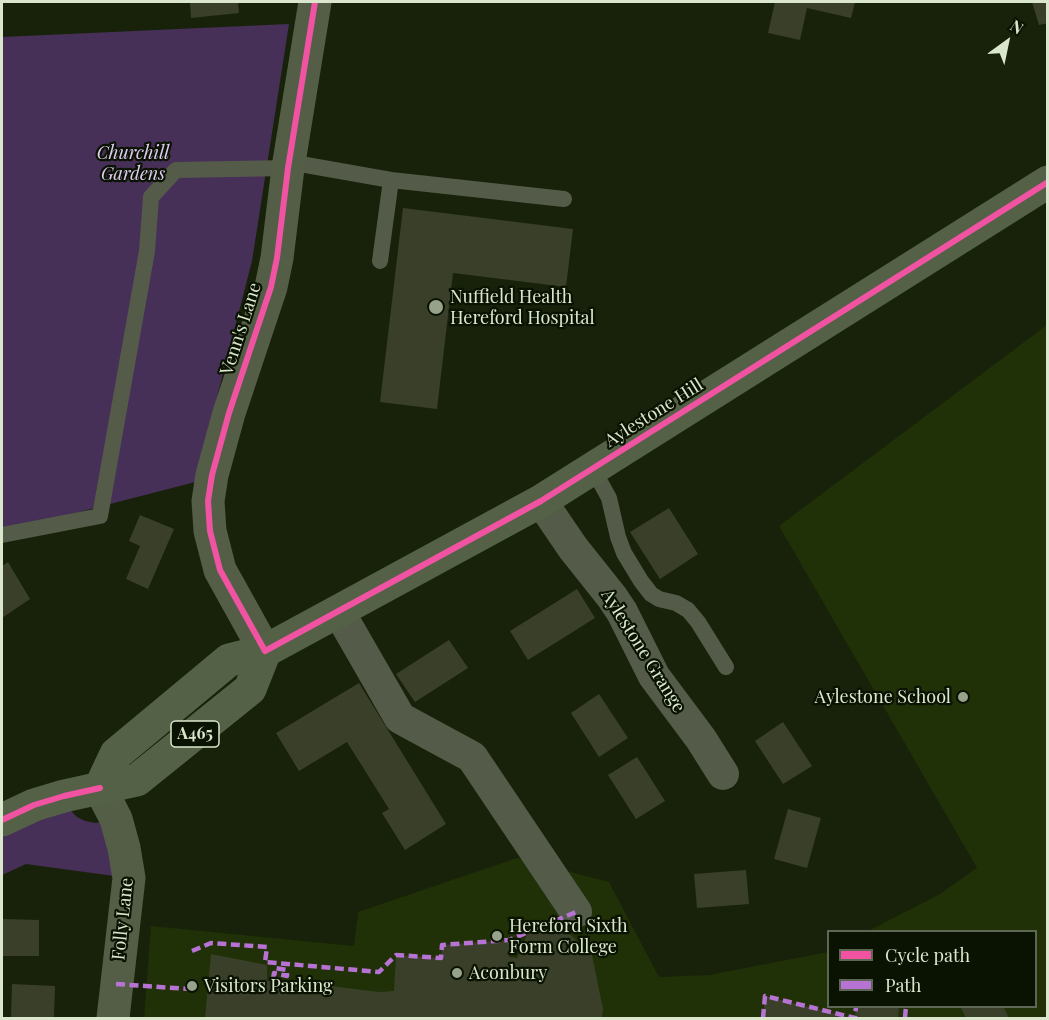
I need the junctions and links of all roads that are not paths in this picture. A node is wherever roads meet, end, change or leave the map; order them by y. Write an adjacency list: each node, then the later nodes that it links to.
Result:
1 (315, 2): 2 (street, Venn's Lane)
2 (289, 165): 3 (lane); 9 (lane); 11 (street, Venn's Lane)
3 (391, 180): 5 (lane); 6 (lane)
4 (1047, 182): 7 (highway, Aylestone Hill / A465)
5 (564, 199)
6 (380, 261)
7 (593, 469): 8 (highway, Aylestone Hill / A465); 12 (lane)
8 (541, 501): 10 (highway, Aylestone Hill / A465); 13 (street, Aylestone Grange)
9 (2, 535)
10 (339, 612): 11 (highway, Aylestone Hill / A465); 16 (street)
11 (265, 651): 14 (highway, Aylestone Hill / A465)
12 (726, 667)
13 (723, 774)
14 (100, 788): 15 (highway); 17 (street, Folly Lane)
15 (2, 820)
16 (576, 912)
17 (113, 1018)

